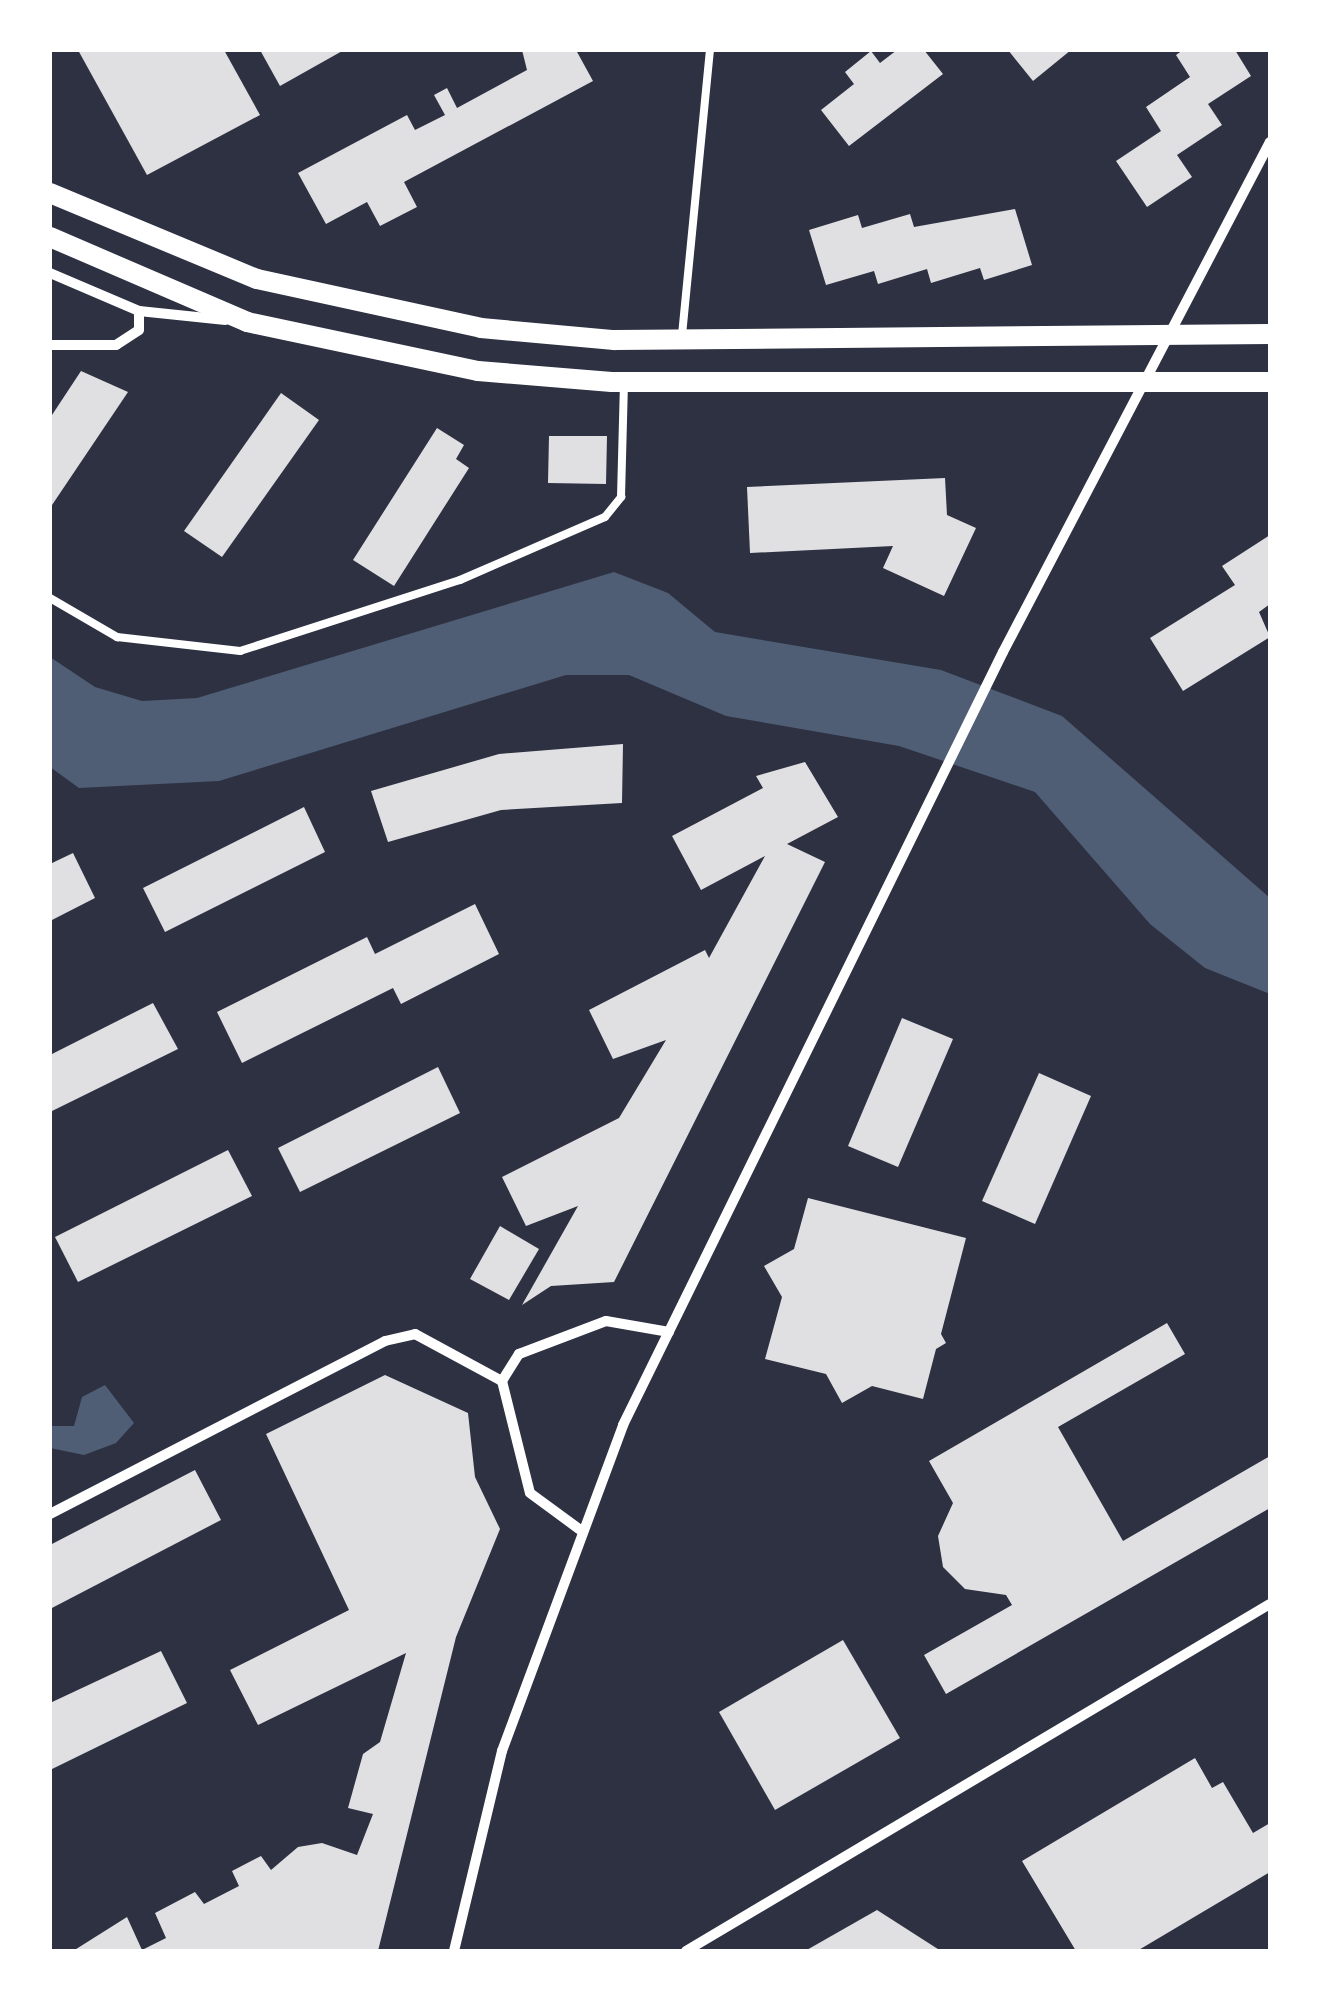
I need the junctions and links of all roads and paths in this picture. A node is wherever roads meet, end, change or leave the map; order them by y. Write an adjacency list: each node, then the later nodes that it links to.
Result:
1 (710, 50): 11 (lane)
2 (1270, 142): 10 (street)
3 (50, 185): 4 (street)
4 (58, 197): 11 (main road)
5 (50, 237): 8 (main road)
6 (50, 273): 7 (street)
7 (139, 312): 8 (street); 12 (street)
8 (247, 322): 13 (main road)
9 (1270, 334): 10 (main road)
10 (1169, 335): 11 (main road); 14 (street)
11 (681, 340)
12 (50, 345)
13 (624, 382): 14 (main road); 16 (lane)
14 (1145, 382): 15 (main road); 17 (street)
15 (1270, 382)
16 (50, 598)
17 (669, 1332): 18 (street); 20 (street)
18 (502, 1380): 19 (street); 20 (street)
19 (50, 1514)
20 (579, 1529): 22 (street)
21 (1270, 1604): 23 (street)
22 (454, 1951)
23 (686, 1951)

